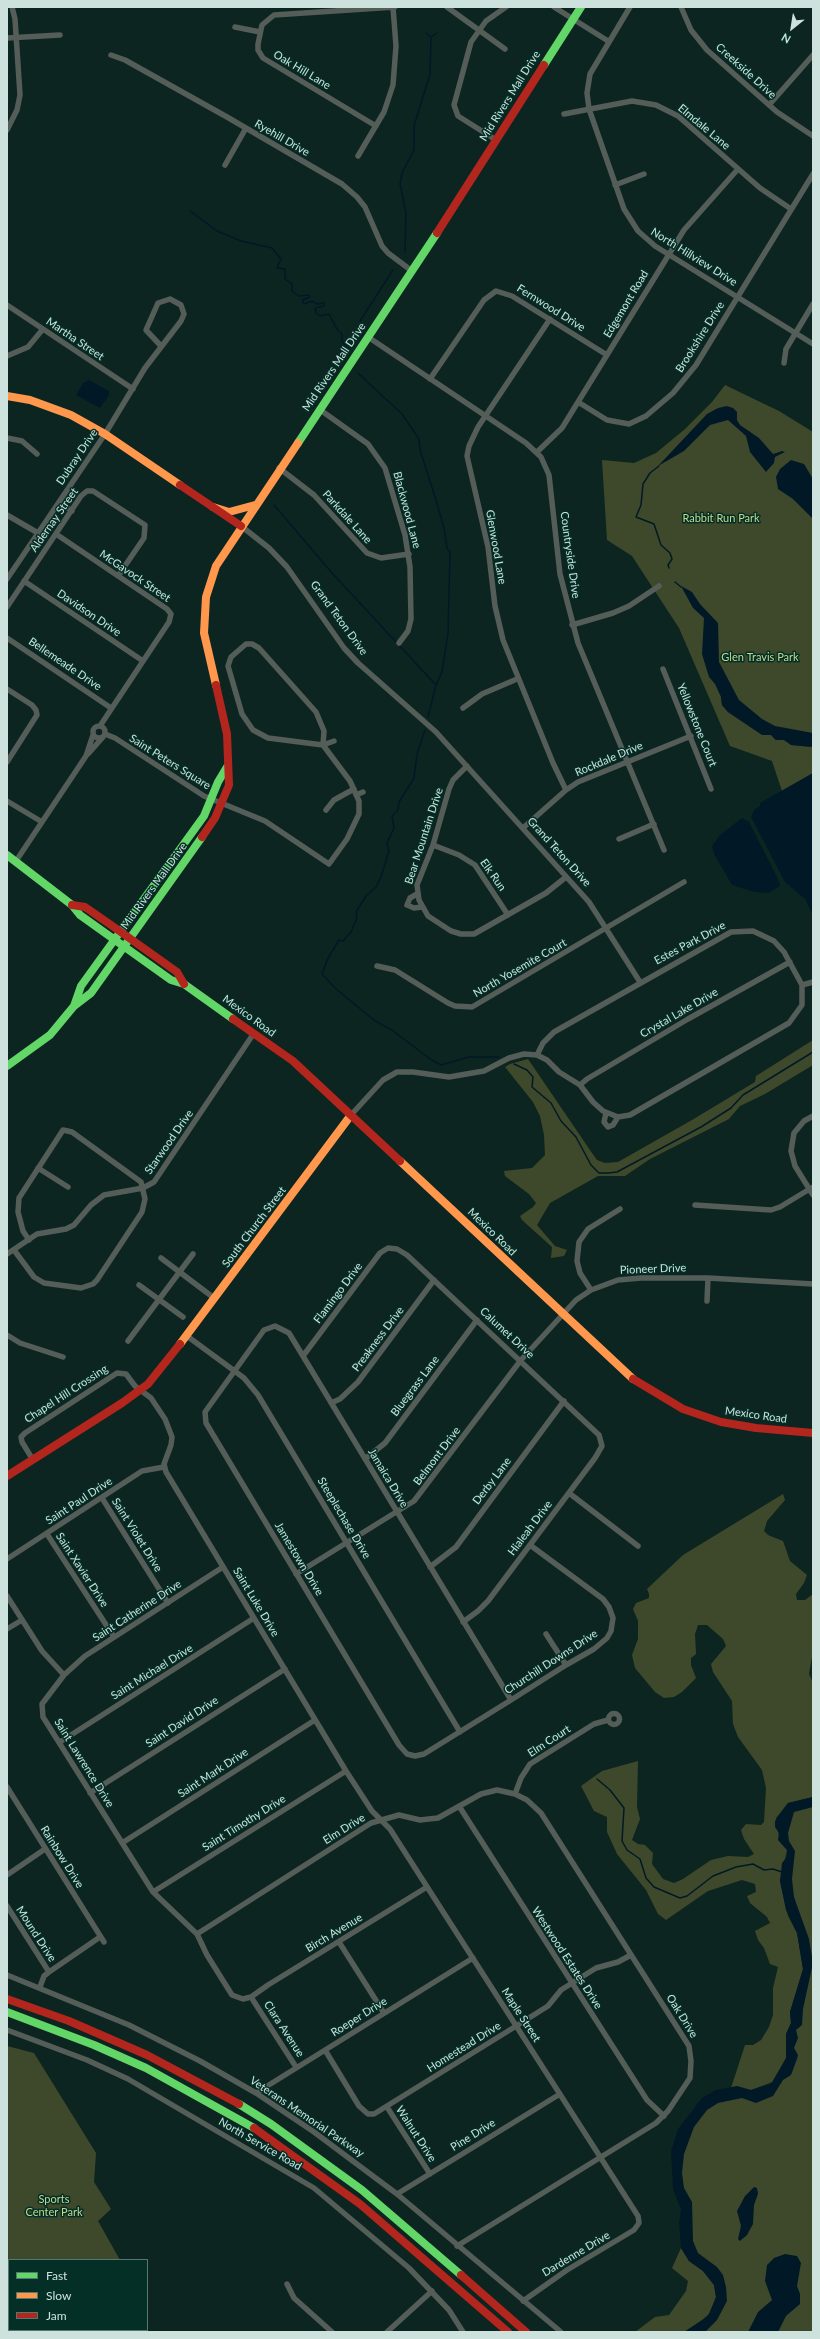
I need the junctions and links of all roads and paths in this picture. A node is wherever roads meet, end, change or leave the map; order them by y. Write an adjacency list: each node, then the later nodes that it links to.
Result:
1 (12, 7): 15 (street)
2 (394, 7): 12 (street); 23 (street)
3 (447, 7): 11 (street)
4 (506, 7): 11 (street)
5 (554, 7): 9 (street)
6 (580, 7): 9 (main road, Mid Rivers Mall Drive)
7 (630, 7): 16 (street, North Hillview Drive)
8 (681, 7): 20 (street, Creekside Drive)
9 (573, 18): 16 (street); 27 (main road, Mid Rivers Mall Drive)
10 (235, 27): 12 (street)
11 (479, 30): 17 (street); 27 (street)
12 (260, 32): 23 (street, Oak Hill Lane)
13 (60, 35): 15 (street)
14 (7, 38): 15 (street)
15 (17, 38): 25 (street)
16 (608, 41): 21 (street, North Hillview Drive)
17 (505, 49)
18 (111, 55): 24 (street, Ryehill Drive)
19 (813, 55): 20 (street)
20 (769, 105): 26 (street, Creekside Drive)
21 (589, 109): 22 (street, Elmdale Lane); 30 (street, Elmdale Lane); 33 (street, North Hillview Drive)
22 (564, 114)
23 (376, 126): 28 (street)
24 (246, 128): 29 (street); 36 (street, Ryehill Drive)
25 (7, 130)
26 (813, 136)
27 (496, 140): 36 (main road, Mid Rivers Mall Drive)
28 (358, 156)
29 (225, 165)
30 (738, 169): 34 (street, Elmdale Lane); 35 (street, Edgemont Road)
31 (644, 174): 33 (street)
32 (813, 174): 34 (street, Brookshire Drive)
33 (615, 184): 35 (street, North Hillview Drive)
34 (791, 209): 37 (street, Brookshire Drive)
35 (668, 254): 37 (street, North Hillview Drive); 46 (street, Edgemont Road)
36 (412, 271): 43 (main road, Mid Rivers Mall Drive)
37 (738, 296): 42 (street, North Hillview Drive); 52 (street, Brookshire Drive)
38 (813, 304): 42 (street)
39 (7, 305): 41 (street, Martha Street)
40 (550, 319): 46 (street, Fernwood Drive); 49 (street, Fernwood Drive); 54 (street, Glenwood Lane)
41 (43, 329): 47 (street); 50 (street, Martha Street)
42 (795, 333): 44 (street, North Hillview Drive); 48 (street)
43 (368, 337): 49 (street, Countryside Drive); 53 (main road, Mid Rivers Mall Drive)
44 (813, 344)
45 (161, 346): 45 (street, Dubray Drive); 50 (street, Dubray Drive)
46 (607, 355): 52 (street, Edgemont Road)
47 (7, 356)
48 (784, 363)
49 (430, 379): 54 (street, Countryside Drive)
50 (133, 389): 55 (street, Dubray Drive)
51 (7, 396): 55 (main road, Grand Teton Drive)
52 (578, 402): 57 (street, Edgemont Road)
53 (319, 410): 59 (main road, Mid Rivers Mall Drive); 68 (street, Blackwood Lane)
54 (485, 416): 57 (street, Countryside Drive); 79 (street, Glenwood Lane)
55 (105, 434): 60 (street, Dubray Drive); 62 (main road, Grand Teton Drive)
56 (7, 438): 58 (street)
57 (537, 452): 74 (street, Countryside Drive)
58 (37, 454)
59 (279, 468): 61 (main road, Mid Rivers Mall Drive); 68 (street, Parkdale Lane)
60 (59, 502): 63 (street); 66 (street, Dubray Drive)
61 (255, 505): 62 (main road); 65 (main road, Mid Rivers Mall Drive)
62 (213, 507): 65 (main road, Grand Teton Drive)
63 (72, 511): 67 (street, Aldernay Street); 69 (street, Aldernay Street)
64 (7, 515): 66 (street)
65 (241, 526): 92 (street, Grand Teton Drive); 93 (main road, Mid Rivers Mall Drive)
66 (38, 533): 70 (street, Dubray Drive)
67 (56, 534): 69 (street, McGavock Street); 71 (street, Aldernay Street)
68 (408, 554): 76 (street, Blackwood Lane)
69 (118, 576): 77 (street, McGavock Street)
70 (7, 579)
71 (24, 581): 73 (street, Aldernay Street); 77 (street, Davidson Drive)
72 (659, 586): 74 (street)
73 (7, 607)
74 (572, 625): 91 (street, Countryside Drive)
75 (7, 638): 81 (street, Bellemeade Drive)
76 (399, 643)
77 (143, 660): 81 (street, McGavock Street)
78 (663, 669): 86 (street, Yellowstone Court)
79 (517, 679): 82 (street); 95 (street, Glenwood Lane)
80 (7, 689): 90 (street)
81 (111, 708): 83 (street, McGavock Street)
82 (463, 708)
83 (100, 726): 84 (street); 85 (street)
84 (93, 735): 85 (street); 89 (street)
85 (104, 736): 89 (street); 98 (street, Saint Peters Square)
86 (690, 736): 91 (street, Rockdale Drive); 94 (street, Yellowstone Court)
87 (334, 741): 88 (street)
88 (323, 745): 88 (street); 96 (street)
89 (86, 756): 102 (street)
90 (7, 762)
91 (627, 762): 95 (street, Rockdale Drive); 103 (street, Countryside Drive)
92 (467, 766): 104 (street, Grand Teton Drive); 106 (street, Bear Mountain Drive)
93 (227, 767): 98 (main road, Mid Rivers Mall Drive); 100 (main road, Mid Rivers Mall Drive)
94 (711, 789)
95 (566, 790): 104 (street, Rockdale Drive)
96 (355, 792): 97 (street); 100 (street, Saint Peters Square); 101 (street)
97 (363, 792)
98 (212, 799): 100 (street, Saint Peters Square); 117 (main road, Mid Rivers Mall Drive)
99 (7, 801): 102 (street)
100 (222, 804): 118 (main road, Mid Rivers Mall Drive)
101 (326, 810)
102 (42, 822): 109 (street)
103 (654, 824): 105 (street); 107 (street, Countryside Drive)
104 (523, 828): 110 (street, Grand Teton Drive)
105 (619, 838)
106 (433, 845): 112 (street, Bear Mountain Drive); 115 (street, Elk Run)
107 (664, 850)
108 (7, 855): 109 (main road, Mexico Road)
109 (16, 861): 113 (main road, Mexico Road)
110 (566, 877): 115 (street, Bear Mountain Drive); 116 (street, Grand Teton Drive)
111 (684, 882): 116 (street, North Yosemite Court)
112 (417, 894): 114 (street, Bear Mountain Drive); 114 (street, Bear Mountain Drive)
113 (72, 904): 117 (main road, Mexico Road); 119 (main road, Mexico Road)
114 (422, 907): 115 (street, Bear Mountain Drive)
115 (508, 915)
116 (607, 929): 122 (street, North Yosemite Court); 123 (street, Grand Teton Drive)
117 (120, 931): 118 (main road, Mexico Road); 119 (main road, Mid Rivers Mall Drive)
118 (129, 938): 120 (main road, Mid Rivers Mall Drive); 125 (main road, Mexico Road)
119 (114, 939): 120 (main road, Mexico Road); 127 (main road, Mid Rivers Mall Drive)
120 (123, 946): 125 (main road, Mexico Road); 127 (main road, Mid Rivers Mall Drive)
121 (790, 962): 123 (street, Estes Park Drive); 126 (street, Estes Park Drive); 131 (street, Crystal Lake Drive)
122 (377, 966)
123 (640, 982): 129 (street, Estes Park Drive)
124 (813, 982): 126 (street)
125 (184, 984): 128 (main road, Mexico Road)
126 (802, 985): 135 (street, Estes Park Drive)
127 (74, 1006): 130 (main road, Mid Rivers Mall Drive)
128 (254, 1033): 133 (main road, Mexico Road); 138 (street, Starwood Drive)
129 (537, 1055): 131 (street, Estes Park Drive); 133 (street, South Church Street)
130 (7, 1066)
131 (580, 1085): 132 (street, Estes Park Drive)
132 (606, 1113): 135 (street, Estes Park Drive); 135 (street, Estes Park Drive)
133 (352, 1115): 155 (main road, South Church Street); 158 (main road, Mexico Road)
134 (813, 1116): 139 (street)
135 (618, 1117)
136 (38, 1168): 137 (street); 138 (street); 143 (street)
137 (68, 1187)
138 (144, 1188): 143 (street, Starwood Drive); 145 (street)
139 (811, 1188): 140 (street); 141 (street)
140 (813, 1195)
141 (695, 1205)
142 (620, 1210): 154 (street)
143 (28, 1240): 145 (street, Starwood Drive)
144 (393, 1247): 151 (street, Calumet Drive); 165 (street, Flamingo Drive)
145 (14, 1250): 146 (street, Starwood Drive)
146 (7, 1254)
147 (193, 1254): 149 (street)
148 (161, 1258): 149 (street)
149 (180, 1272): 155 (street); 156 (street)
150 (708, 1278): 152 (street, Pioneer Drive); 154 (street, Pioneer Drive); 157 (street)
151 (434, 1280): 160 (street, Calumet Drive); 170 (street, Preakness Drive)
152 (813, 1284)
153 (139, 1285): 156 (street)
154 (591, 1290): 158 (street, Pioneer Drive)
155 (214, 1298): 162 (main road, South Church Street)
156 (159, 1300): 159 (street); 163 (street)
157 (706, 1301)
158 (562, 1314): 166 (street, Belmont Drive); 171 (main road, Mexico Road)
159 (183, 1317)
160 (477, 1320): 166 (street, Calumet Drive); 173 (street, Bluegrass Lane)
161 (7, 1335): 164 (street)
162 (187, 1336): 167 (street, Steeplechase Drive); 168 (main road, South Church Street)
163 (128, 1342)
164 (63, 1356)
165 (303, 1356): 167 (street, Jamaica Drive); 170 (street, Jamaica Drive)
166 (521, 1360): 169 (street, Calumet Drive); 179 (street, Belmont Drive)
167 (233, 1370): 181 (street, Steeplechase Drive); 187 (street, Jamestown Drive)
168 (141, 1390): 174 (main road, South Church Street); 174 (street, Chapel Hill Crossing); 175 (street)
169 (564, 1401): 172 (street, Calumet Drive); 186 (street, Derby Lane)
170 (331, 1403): 173 (street, Jamaica Drive)
171 (813, 1433)
172 (601, 1440): 177 (street, Hialeah Drive)
173 (364, 1458): 179 (street, Jamaica Drive)
174 (33, 1460): 176 (main road, South Church Street)
175 (164, 1467): 178 (street, Saint Paul Drive); 185 (street, Saint Luke Drive)
176 (7, 1476)
177 (569, 1493): 182 (street, Hialeah Drive); 183 (street)
178 (102, 1498): 180 (street, Saint Paul Drive); 189 (street, Saint Violet Drive)
179 (397, 1512): 181 (street, Belmont Drive); 186 (street, Jamaica Drive)
180 (47, 1534): 184 (street, Saint Paul Drive); 195 (street, Saint Xavier Drive)
181 (347, 1543): 187 (street, Belmont Drive); 202 (street, Steeplechase Drive)
182 (530, 1545): 192 (street, Hialeah Drive); 196 (street, Churchill Downs Drive)
183 (638, 1546)
184 (7, 1559)
185 (223, 1567): 189 (street, Saint Catherine Drive); 190 (street, Saint Luke Drive)
186 (430, 1567): 192 (street, Jamaica Drive)
187 (296, 1574): 204 (street, Jamestown Drive)
188 (7, 1596): 191 (street)
189 (168, 1603): 195 (street, Saint Catherine Drive)
190 (254, 1618): 197 (street, Saint Luke Drive); 203 (street, Saint Michael Drive)
191 (22, 1620): 193 (street); 198 (street)
192 (463, 1622): 199 (street, Jamaica Drive)
193 (7, 1629)
194 (546, 1634): 196 (street)
195 (114, 1637): 198 (street, Saint Catherine Drive)
196 (566, 1666): 199 (street, Churchill Downs Drive)
197 (285, 1669): 200 (street, Saint Luke Drive); 207 (street, Saint David Drive)
198 (64, 1675): 203 (street, Saint Lawrence Drive)
199 (511, 1700): 202 (street, Churchill Downs Drive)
200 (315, 1720): 205 (street, Saint Luke Drive); 211 (street, Saint Mark Drive)
201 (608, 1720): 208 (street, Elm Court)
202 (460, 1732): 204 (street, Churchill Downs Drive)
203 (60, 1742): 207 (street, Saint Lawrence Drive)
204 (411, 1755)
205 (346, 1771): 210 (street, Saint Luke Drive); 215 (street, Saint Timothy Drive)
206 (7, 1787): 212 (street, Rainbow Drive)
207 (90, 1793): 211 (street, Saint Lawrence Drive)
208 (515, 1794): 209 (street, Elm Drive); 219 (street, Oak Drive)
209 (459, 1806): 210 (street, Elm Drive); 223 (street, Westwood Estates Drive)
210 (382, 1820): 214 (street, Maple Street); 217 (street, Elm Drive)
211 (122, 1843): 215 (street, Saint Lawrence Drive)
212 (45, 1849): 213 (street); 221 (street, Rainbow Drive)
213 (7, 1875)
214 (427, 1887): 218 (street, Birch Avenue); 220 (street, Maple Street)
215 (153, 1892): 217 (street, Saint Lawrence Drive)
216 (7, 1906): 221 (street, Mound Drive)
217 (197, 1934): 225 (street, Clara Avenue)
218 (339, 1942): 225 (street, Birch Avenue); 228 (street)
219 (631, 1955): 223 (street, Homestead Drive); 236 (street, Oak Drive)
220 (473, 1958): 228 (street, Roeper Drive); 229 (street, Maple Street)
221 (49, 1972): 224 (street)
222 (7, 1975): 224 (street, Veterans Memorial Parkway)
223 (572, 1984): 229 (street, Homestead Drive); 236 (street, Westwood Estates Drive)
224 (40, 1987): 233 (street, Veterans Memorial Parkway)
225 (251, 1997): 232 (street, Clara Avenue)
226 (7, 1999): 249 (main road)
227 (7, 2012): 248 (main road)
228 (384, 2014): 231 (street, Roeper Drive)
229 (516, 2026): 234 (street, Maple Street); 235 (street, Homestead Drive)
230 (7, 2030): 243 (street, North Service Road)
231 (325, 2050): 232 (street, Roeper Drive); 235 (street, Walnut Drive)
232 (296, 2067): 233 (street, Roeper Drive)
233 (256, 2093): 239 (street, Veterans Memorial Parkway)
234 (560, 2094): 237 (street, Maple Street); 238 (street, Pine Drive)
235 (387, 2107): 238 (street, Walnut Drive)
236 (664, 2116): 237 (street, Oak Drive)
237 (600, 2158): 240 (street, Maple Street); 241 (street, Oak Drive)
238 (430, 2174): 239 (street, Pine Drive)
239 (397, 2194): 241 (street, Veterans Memorial Parkway)
240 (639, 2223): 244 (street, Dardenne Drive)
241 (457, 2246): 244 (street, Veterans Memorial Parkway)
242 (287, 2284): 245 (street)
243 (432, 2291): 246 (street); 247 (street, North Service Road)
244 (523, 2301): 250 (street, Veterans Memorial Parkway)
245 (332, 2332)
246 (386, 2332)
247 (462, 2332)
248 (508, 2332)
249 (526, 2332)
250 (561, 2332)

